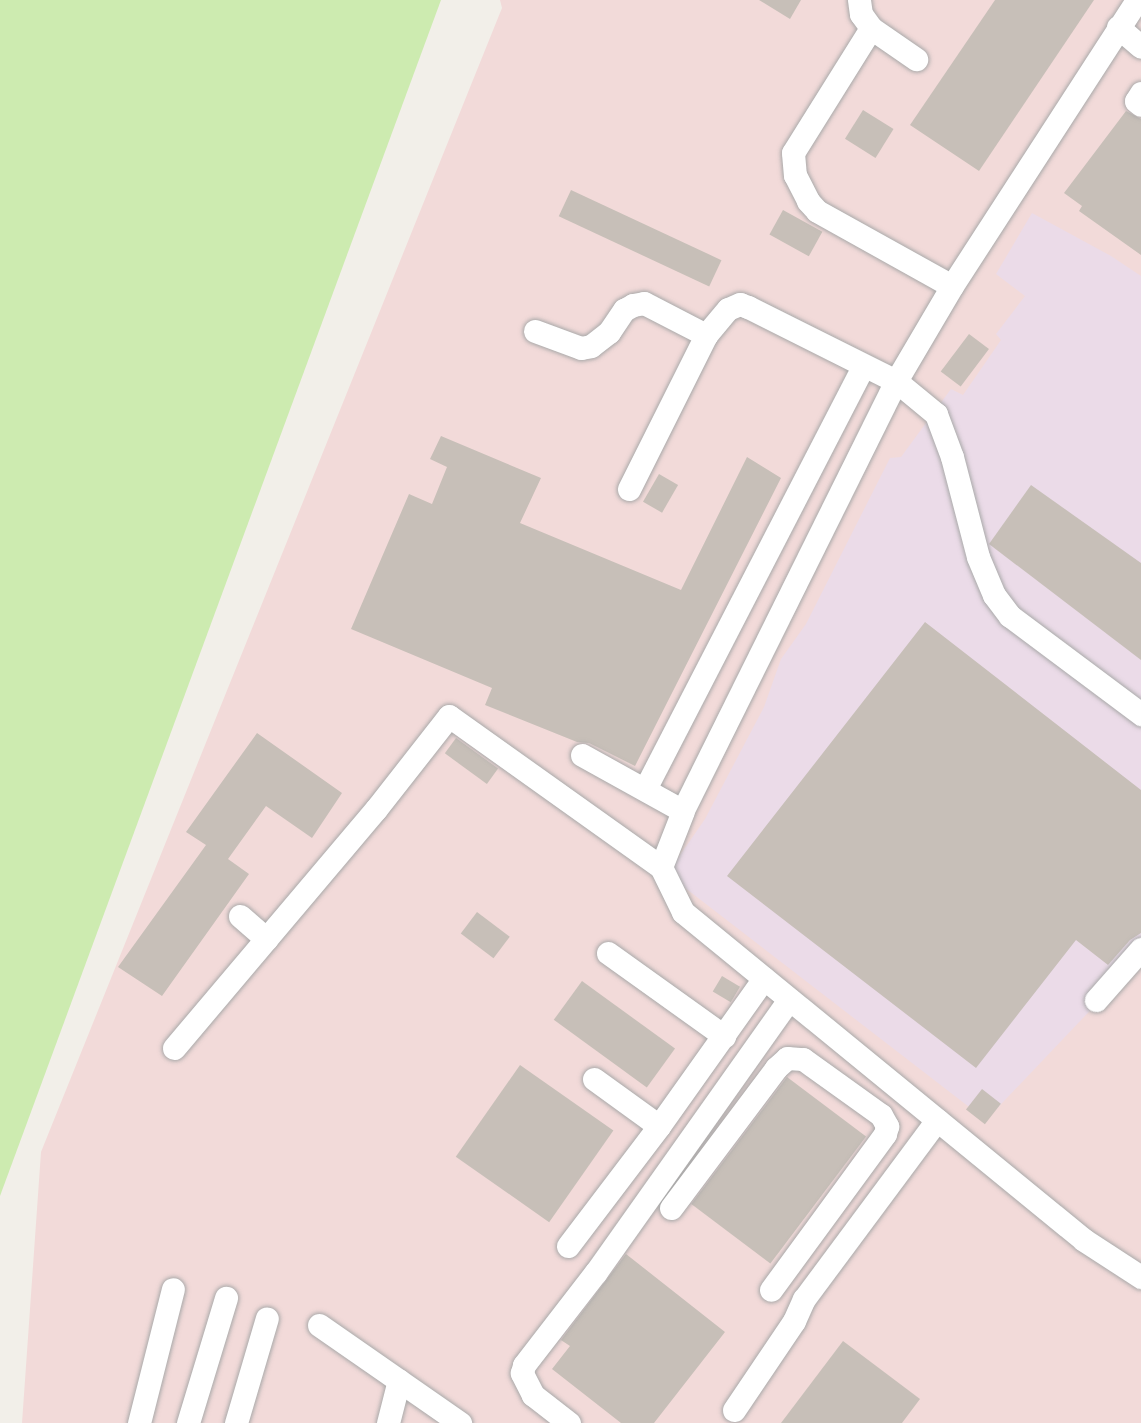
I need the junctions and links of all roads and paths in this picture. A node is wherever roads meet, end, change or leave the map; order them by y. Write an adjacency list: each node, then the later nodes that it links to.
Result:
1 (859, 0): 4 (street)
2 (1137, 0): 3 (street)
3 (1118, 27): 5 (street); 9 (street)
4 (871, 28): 6 (street); 9 (street)
5 (1141, 47)
6 (916, 59)
7 (1141, 93): 8 (street)
8 (1141, 104)
9 (952, 286): 13 (street)
10 (534, 331): 11 (street)
11 (706, 335): 12 (street); 14 (street)
12 (863, 366): 13 (street); 17 (street)
13 (897, 381): 15 (street); 18 (street)
14 (629, 489)
15 (1141, 714)
16 (582, 755): 17 (street)
17 (645, 789): 18 (street)
18 (683, 811): 19 (street)
19 (661, 867): 21 (street); 24 (street)
20 (240, 916): 21 (street)
21 (266, 939): 28 (street)
22 (1141, 949): 26 (street)
23 (608, 953): 27 (street)
24 (764, 978): 25 (street); 27 (street)
25 (789, 999): 29 (street); 49 (street)
26 (1096, 1000)
27 (724, 1036): 33 (street)
28 (174, 1048)
29 (871, 1066): 31 (street); 32 (street)
30 (593, 1079): 33 (street)
31 (852, 1093): 34 (street); 38 (street)
32 (937, 1120): 36 (street); 43 (street)
33 (659, 1126): 35 (street)
34 (671, 1208)
35 (568, 1246)
36 (1141, 1277)
37 (173, 1289): 45 (street)
38 (771, 1290)
39 (226, 1298): 46 (street)
40 (267, 1318): 47 (street)
41 (318, 1325): 42 (street)
42 (398, 1380): 44 (street); 48 (street)
43 (734, 1410)
44 (446, 1419)
45 (139, 1423)
46 (188, 1423)
47 (236, 1423)
48 (388, 1423)
49 (569, 1423)

